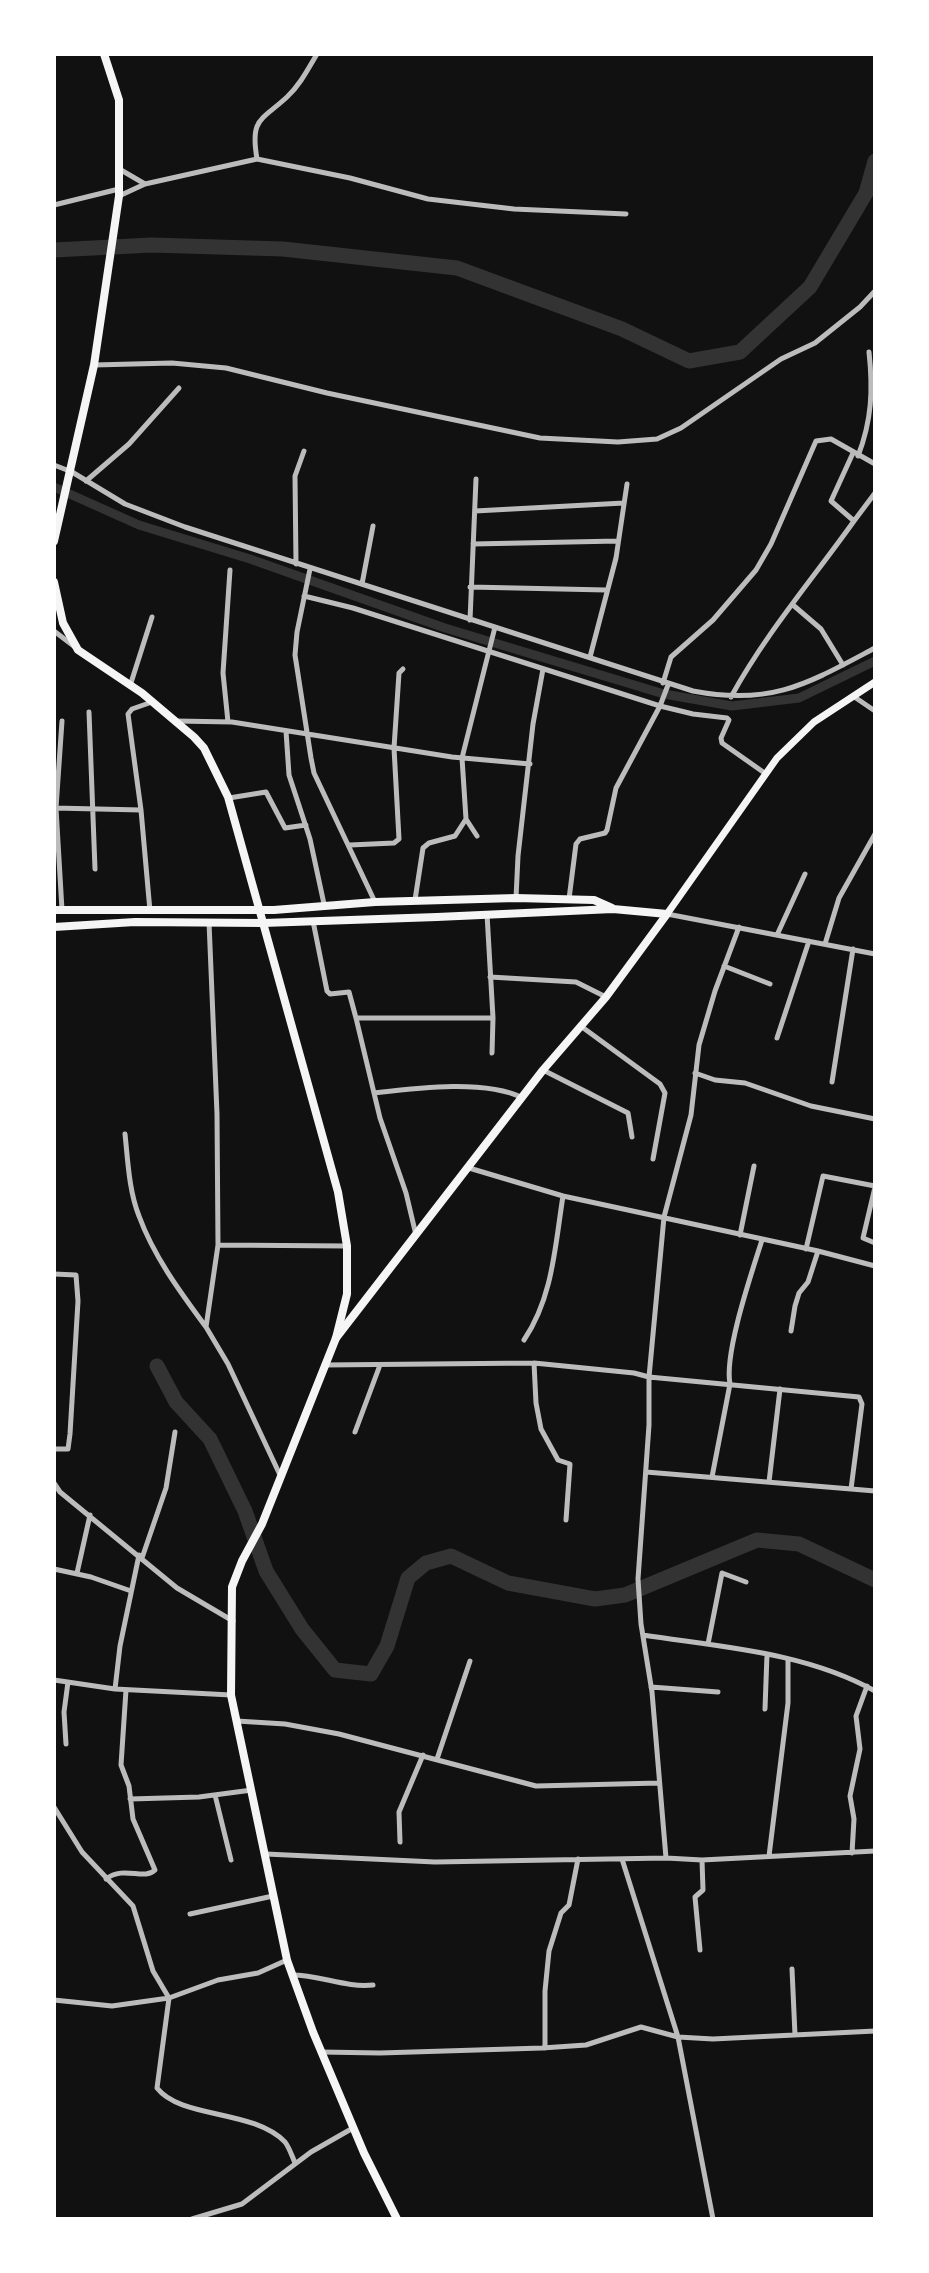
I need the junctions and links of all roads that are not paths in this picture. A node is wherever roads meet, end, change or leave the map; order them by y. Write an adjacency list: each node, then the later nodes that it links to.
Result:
1 (104, 54): 4 (highway)
2 (317, 54): 3 (street)
3 (257, 159): 5 (street); 8 (street)
4 (121, 170): 5 (street); 6 (highway)
5 (145, 184): 6 (street)
6 (119, 193): 7 (street); 11 (highway)
7 (54, 206)
8 (626, 214)
9 (875, 291): 11 (street)
10 (869, 352): 14 (street)
11 (94, 365): 17 (highway)
12 (179, 388): 19 (street)
13 (304, 451): 30 (street)
14 (855, 455): 15 (street); 24 (street); 52 (street)
15 (875, 464)
16 (54, 465): 17 (street)
17 (72, 472): 19 (street); 26 (highway)
18 (476, 479): 23 (street)
19 (87, 481): 30 (street)
20 (627, 484): 22 (street)
21 (875, 493): 24 (street)
22 (624, 503): 23 (street); 28 (street)
23 (475, 511): 29 (street)
24 (854, 521): 38 (street)
25 (373, 526): 34 (street)
26 (55, 528): 27 (highway)
27 (54, 541)
28 (618, 541): 29 (street); 36 (street)
29 (473, 544): 35 (street)
30 (296, 564): 32 (street)
31 (230, 570): 61 (street)
32 (309, 571): 34 (street); 37 (street)
33 (54, 582): 44 (highway)
34 (362, 584): 40 (street)
35 (470, 587): 36 (street); 40 (street)
36 (606, 590): 46 (street)
37 (304, 595): 45 (street); 63 (street)
38 (792, 605): 47 (street); 54 (street)
39 (152, 617): 51 (street)
40 (470, 620): 41 (street)
41 (495, 629): 45 (street); 46 (street)
42 (54, 631): 44 (street)
43 (875, 648): 47 (street)
44 (78, 650): 51 (highway)
45 (489, 651): 49 (street); 65 (street)
46 (590, 657): 52 (street)
47 (843, 665): 54 (street)
48 (403, 669): 64 (street)
49 (543, 669): 56 (street); 66 (street)
50 (875, 682): 53 (main road)
51 (130, 686): 55 (highway)
52 (666, 686): 54 (street); 56 (street)
53 (853, 696): 57 (street); 67 (main road)
54 (731, 697)
55 (152, 702): 60 (highway); 71 (street)
56 (661, 704): 67 (street); 80 (street)
57 (875, 711)
58 (89, 712): 70 (street)
59 (62, 721): 69 (street)
60 (175, 721): 61 (street); 68 (highway)
61 (228, 722): 62 (street)
62 (286, 731): 63 (street); 73 (street)
63 (308, 735): 64 (street); 76 (street)
64 (394, 748): 65 (street); 76 (street)
65 (462, 758): 66 (street); 72 (street)
66 (530, 764): 79 (street)
67 (766, 774): 89 (main road)
68 (229, 798): 73 (street); 87 (highway)
69 (55, 808): 70 (street); 85 (street)
70 (94, 809): 71 (street); 77 (street)
71 (141, 810): 86 (street)
72 (466, 819): 74 (street); 81 (street)
73 (306, 825): 83 (street)
74 (477, 836)
75 (875, 836): 97 (street)
76 (350, 845): 82 (street)
77 (95, 869)
78 (805, 874): 95 (street)
79 (516, 898): 80 (main road); 81 (main road)
80 (569, 899): 84 (main road)
81 (415, 900): 82 (main road)
82 (375, 902): 83 (main road)
83 (324, 904): 87 (main road)
84 (613, 909): 88 (main road); 89 (main road)
85 (58, 910): 86 (main road)
86 (150, 911): 87 (main road)
87 (258, 911): 92 (highway)
88 (487, 914): 90 (main road); 101 (street)
89 (667, 914): 94 (street); 103 (main road)
90 (313, 921): 92 (main road); 104 (street)
91 (209, 922): 92 (main road); 93 (main road); 127 (street)
92 (263, 923): 128 (highway)
93 (54, 927)
94 (739, 927): 95 (street); 100 (street)
95 (777, 935): 96 (street)
96 (809, 941): 97 (street); 107 (street)
97 (825, 944): 98 (street)
98 (853, 950): 99 (street); 111 (street)
99 (875, 954)
100 (724, 966): 102 (street); 110 (street)
101 (490, 977): 103 (street); 105 (street)
102 (770, 984)
103 (606, 997): 106 (main road)
104 (356, 1018): 105 (street); 112 (street)
105 (493, 1018): 108 (street)
106 (582, 1027): 109 (main road); 117 (street)
107 (777, 1038)
108 (492, 1053)
109 (543, 1070): 113 (main road); 116 (street)
110 (695, 1073): 114 (street); 122 (street)
111 (832, 1082)
112 (374, 1093): 113 (street); 124 (street)
113 (524, 1098): 119 (main road)
114 (875, 1119)
115 (124, 1134): 133 (street)
116 (632, 1137)
117 (653, 1159)
118 (754, 1167): 123 (street)
119 (469, 1168): 121 (street); 124 (main road)
120 (875, 1186): 126 (street); 129 (street)
121 (563, 1196): 122 (street); 136 (street)
122 (664, 1217): 123 (street); 140 (street)
123 (740, 1235): 125 (street)
124 (417, 1237): 135 (main road)
125 (762, 1240): 129 (street); 141 (street)
126 (875, 1243)
127 (218, 1245): 128 (street); 133 (street)
128 (347, 1246): 135 (highway)
129 (806, 1249): 130 (street)
130 (818, 1251): 131 (street); 134 (street)
131 (875, 1266)
132 (54, 1274): 145 (street)
133 (206, 1327): 147 (street)
134 (791, 1331)
135 (336, 1338): 138 (highway)
136 (524, 1340)
137 (534, 1363): 139 (street); 140 (street); 154 (street)
138 (324, 1365): 139 (street); 147 (highway)
139 (380, 1365): 144 (street)
140 (649, 1377): 141 (street); 146 (street)
141 (730, 1384): 142 (street); 148 (street)
142 (780, 1389): 149 (street); 151 (street)
143 (175, 1432): 155 (street)
144 (355, 1432)
145 (54, 1449)
146 (646, 1472): 148 (street); 161 (street)
147 (280, 1475): 160 (highway)
148 (712, 1477): 149 (street)
149 (769, 1482): 151 (street)
150 (54, 1483): 153 (street)
151 (852, 1489): 152 (street)
152 (875, 1491)
153 (90, 1515): 155 (street); 157 (street)
154 (566, 1520)
155 (141, 1557): 159 (street); 160 (street)
156 (54, 1569): 157 (street)
157 (77, 1573): 159 (street)
158 (746, 1582): 162 (street)
159 (132, 1591): 170 (street)
160 (232, 1621): 174 (highway)
161 (643, 1635): 162 (street); 169 (street)
162 (708, 1644): 163 (street)
163 (767, 1654): 164 (street); 175 (street)
164 (788, 1659): 168 (street); 189 (street)
165 (470, 1661): 179 (street)
166 (54, 1680): 167 (street)
167 (68, 1682): 170 (street); 177 (street)
168 (867, 1686): 172 (street); 187 (street)
169 (651, 1687): 173 (street); 180 (street)
170 (115, 1689): 171 (street)
171 (126, 1690): 174 (street); 183 (street)
172 (875, 1691)
173 (718, 1692)
174 (231, 1695): 176 (highway)
175 (765, 1709)
176 (237, 1721): 178 (street); 181 (highway)
177 (66, 1744)
178 (423, 1755): 179 (street); 185 (street)
179 (437, 1759): 180 (street)
180 (659, 1783): 191 (street)
181 (252, 1790): 182 (street); 188 (highway)
182 (214, 1795): 183 (street); 193 (street)
183 (130, 1799): 195 (street)
184 (54, 1807): 195 (street)
185 (400, 1842)
186 (875, 1851): 187 (street)
187 (852, 1853): 189 (street)
188 (266, 1854): 192 (street); 196 (highway)
189 (769, 1856): 194 (street)
190 (622, 1858): 191 (street); 192 (street); 207 (street)
191 (666, 1858): 194 (street)
192 (578, 1859): 208 (street)
193 (231, 1860)
194 (702, 1860): 198 (street)
195 (105, 1879): 203 (street)
196 (273, 1896): 197 (street); 199 (highway)
197 (190, 1914)
198 (700, 1950)
199 (287, 1960): 201 (highway); 203 (street)
200 (792, 1969): 206 (street)
201 (292, 1975): 202 (street); 209 (highway)
202 (373, 1985)
203 (169, 1998): 204 (street); 211 (street)
204 (54, 2000)
205 (875, 2031): 206 (street)
206 (795, 2035): 207 (street)
207 (678, 2037): 208 (street); 214 (street)
208 (545, 2048): 209 (street)
209 (321, 2052): 210 (highway)
210 (353, 2128): 211 (street); 213 (highway)
211 (295, 2163): 212 (street)
212 (192, 2219)
213 (397, 2219)
214 (713, 2219)

